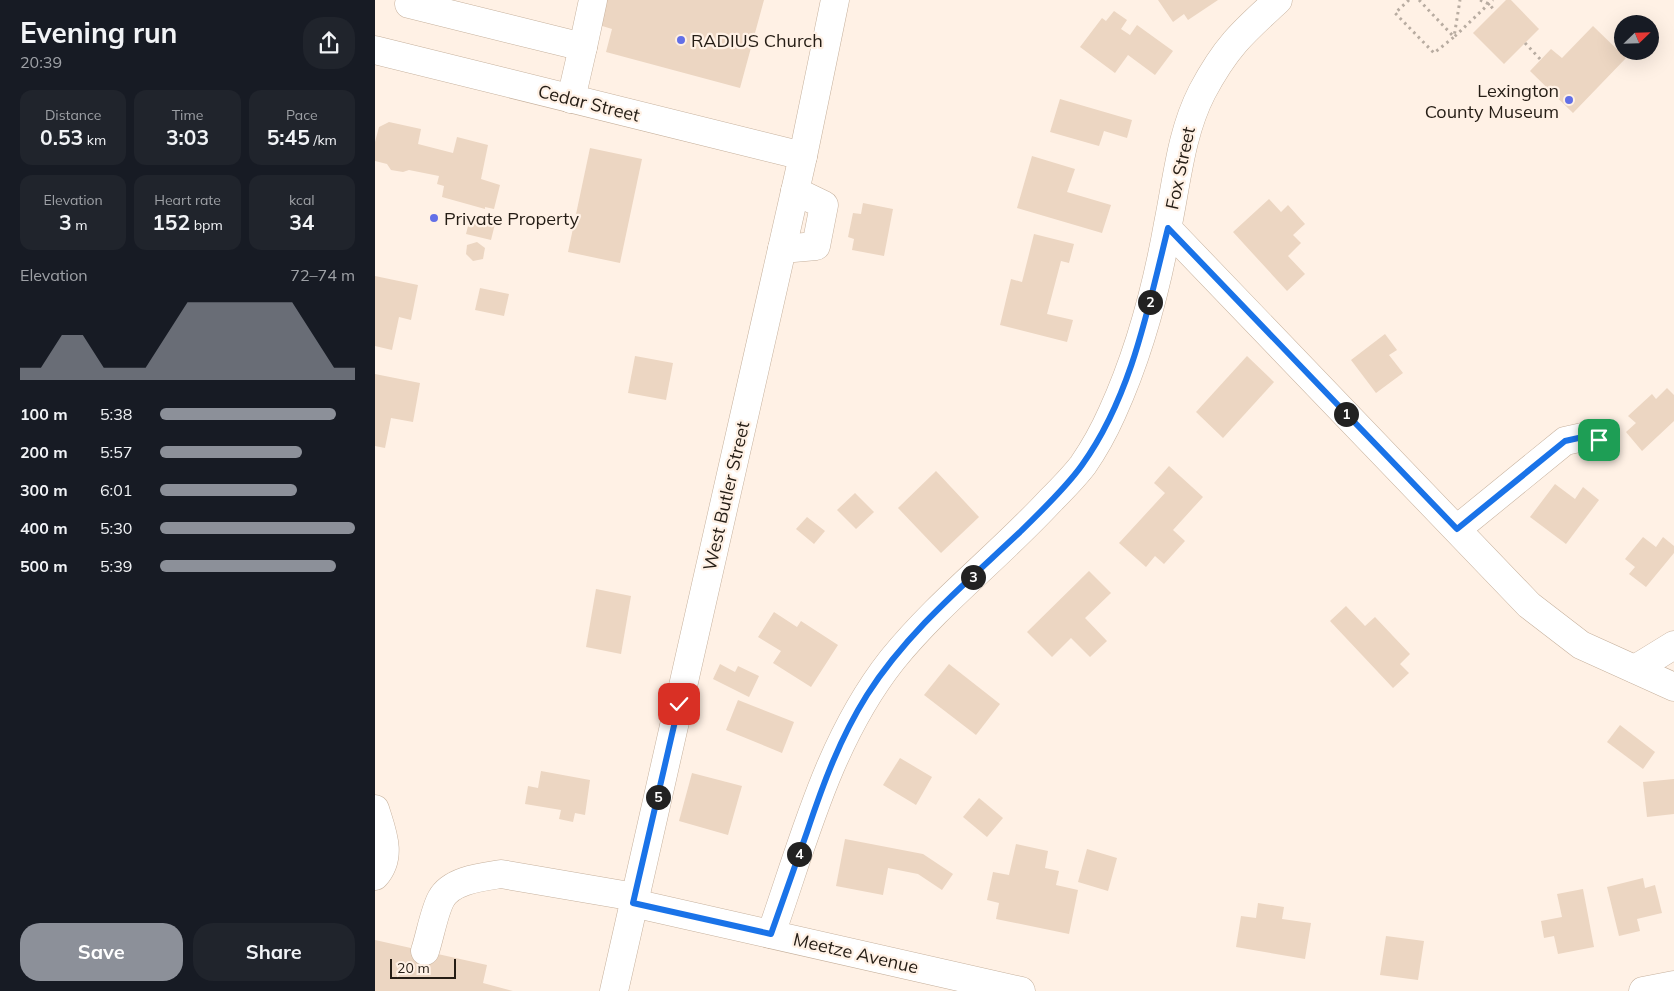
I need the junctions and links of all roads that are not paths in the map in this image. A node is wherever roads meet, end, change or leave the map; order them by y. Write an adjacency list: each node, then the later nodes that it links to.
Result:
1 (410, 0): 5 (street)
2 (593, 0): 5 (street)
3 (835, 0): 8 (street, West Butler Street)
4 (1277, 0): 9 (street, Fox Street)
5 (583, 47): 7 (street)
6 (375, 50): 7 (street, Cedar Street)
7 (571, 99): 8 (street, Cedar Street)
8 (803, 156): 17 (street, West Butler Street)
9 (1168, 228): 11 (street); 18 (street, Fox Street)
10 (1599, 440): 11 (street)
11 (1457, 529): 13 (street)
12 (1674, 645): 13 (street)
13 (1635, 669): 14 (street)
14 (1674, 687)
15 (375, 809): 16 (street)
16 (375, 876)
17 (634, 900): 18 (street, Meetze Avenue); 19 (street, Meetze Avenue); 21 (street, West Butler Street)
18 (771, 934): 22 (street, Meetze Avenue)
19 (425, 951)
20 (1674, 985): 23 (street)
21 (614, 991)
22 (1021, 991)
23 (1643, 991)

